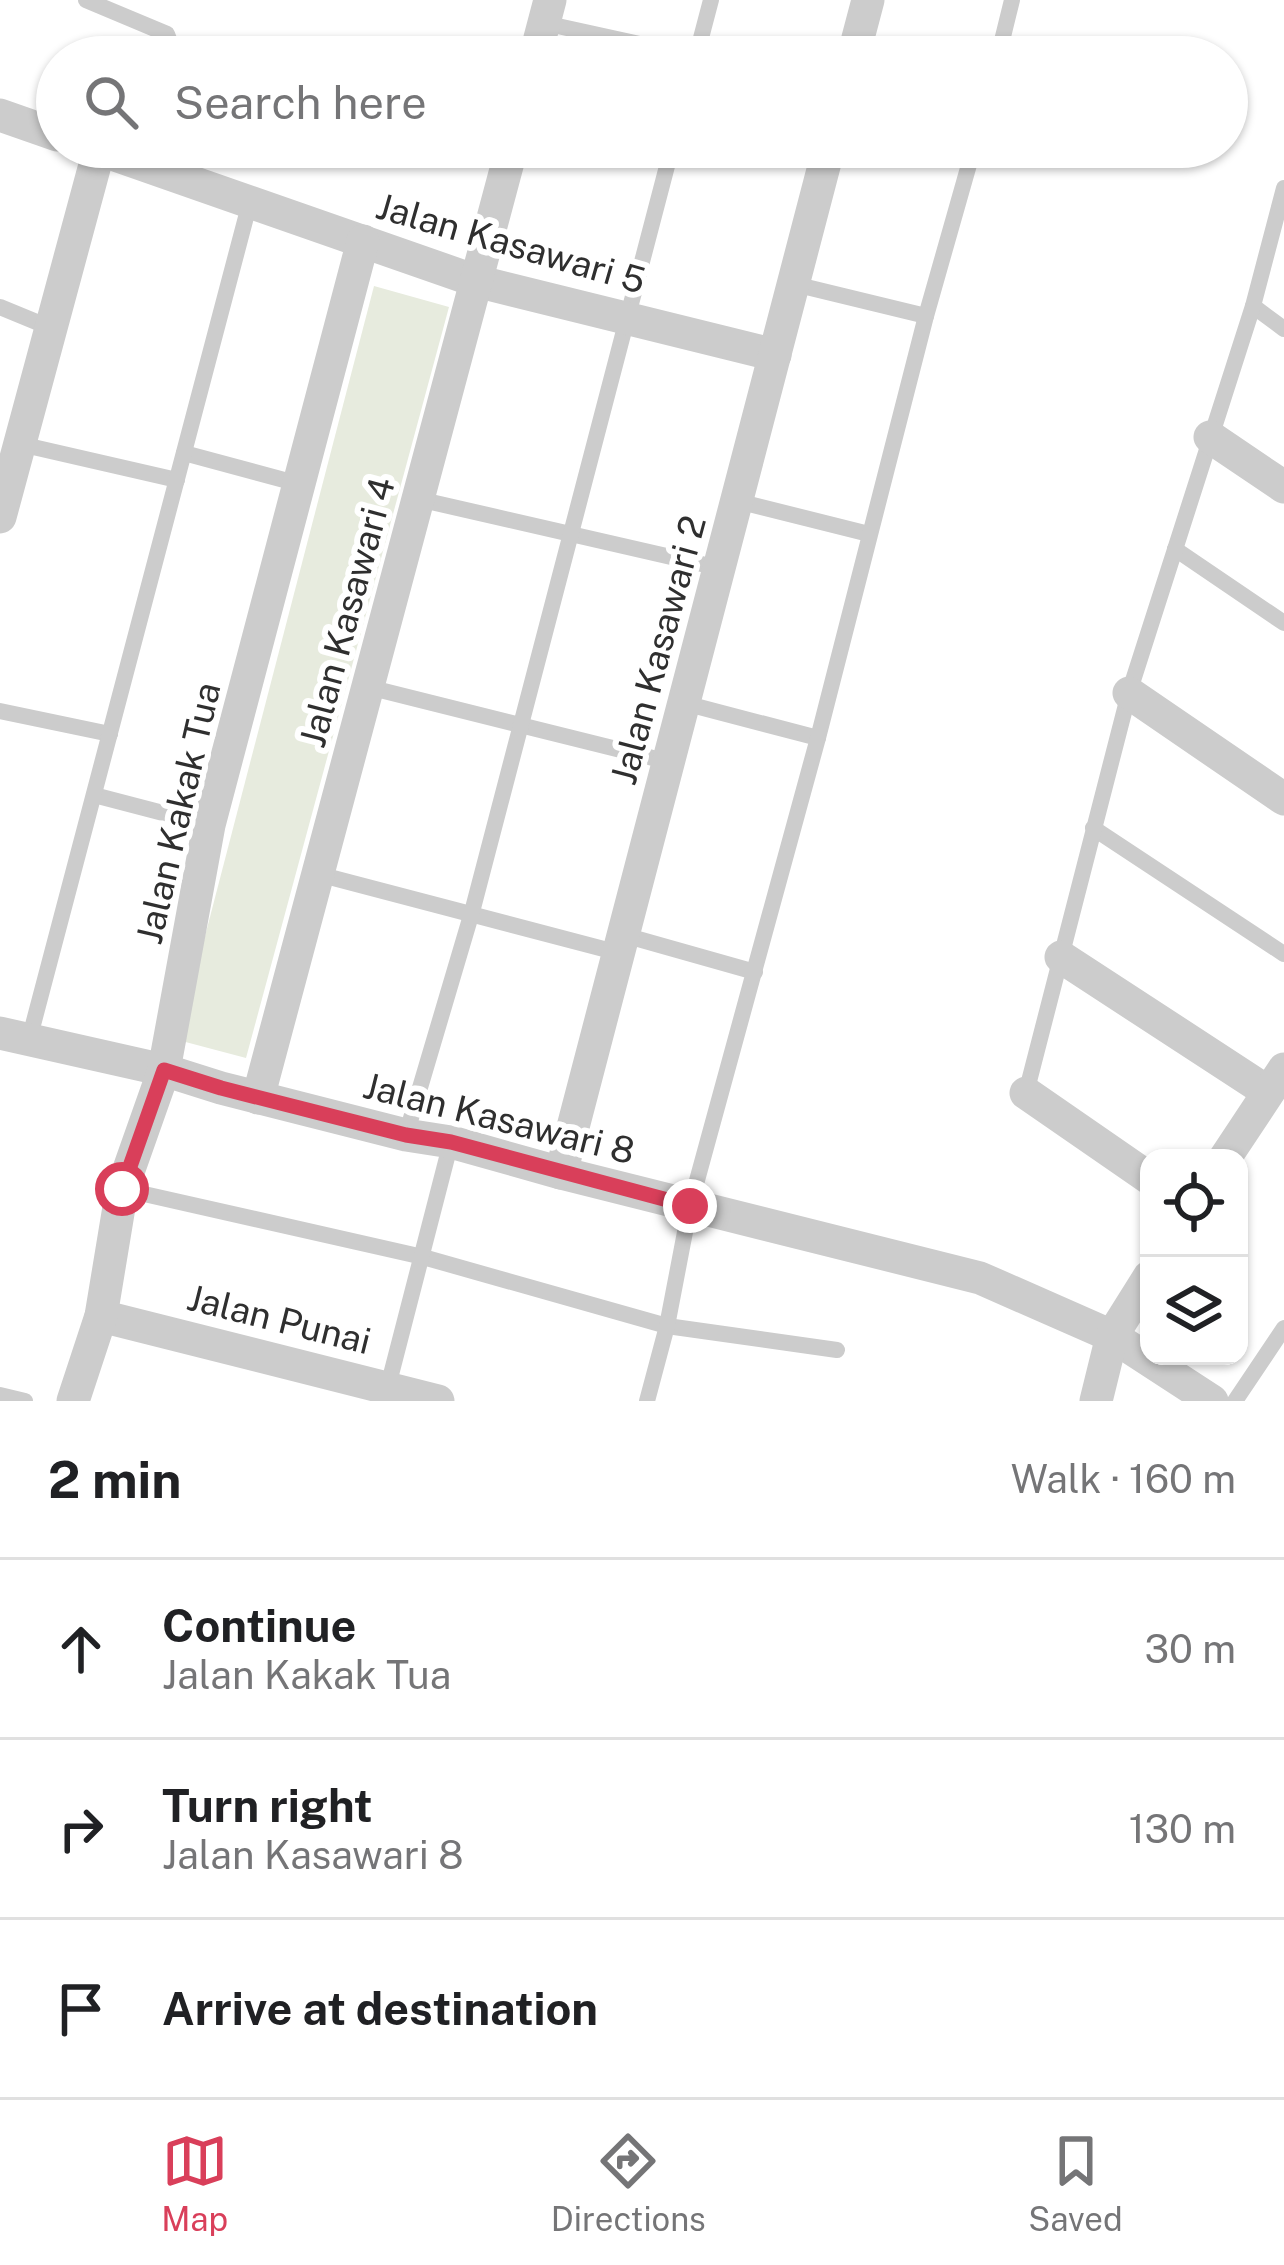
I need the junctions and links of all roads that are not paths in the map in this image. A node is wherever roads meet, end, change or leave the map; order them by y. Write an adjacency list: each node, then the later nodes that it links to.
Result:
1 (86, 0): 6 (lane)
2 (711, 0): 9 (lane)
3 (868, 0): 10 (street)
4 (1012, 0): 11 (lane)
5 (547, 6): 7 (street); 8 (lane)
6 (168, 36)
7 (540, 36)
8 (635, 36)
9 (702, 36)
10 (859, 36)
11 (1003, 36)
12 (0, 115): 13 (street)
13 (36, 128)
14 (109, 168): 29 (street)
15 (160, 168): 21 (street, Jalan Kasawari 5)
16 (506, 168): 23 (street, Jalan Kasawari 4)
17 (666, 168): 28 (lane)
18 (824, 168): 24 (street, Jalan Kasawari 2)
19 (968, 168): 27 (lane)
20 (1284, 188): 25 (lane)
21 (250, 202): 22 (street, Jalan Kasawari 5); 33 (lane)
22 (363, 241): 23 (street, Jalan Kasawari 5); 36 (street, Jalan Kakak Tua)
23 (476, 281): 28 (street, Jalan Kasawari 5); 38 (street, Jalan Kasawari 4)
24 (794, 284): 27 (lane); 31 (street, Jalan Kasawari 2)
25 (1252, 306): 30 (lane); 32 (lane)
26 (0, 307): 29 (lane)
27 (926, 316): 42 (lane)
28 (627, 318): 31 (street, Jalan Kasawari 5); 41 (lane)
29 (51, 328): 34 (street)
30 (1284, 328)
31 (775, 355): 39 (street, Jalan Kasawari 2)
32 (1210, 436): 37 (street); 43 (lane)
33 (184, 453): 35 (lane); 36 (lane)
34 (11, 455): 35 (lane); 40 (street)
35 (177, 480): 51 (lane)
36 (299, 484): 56 (street, Jalan Kakak Tua)
37 (1284, 487)
38 (418, 499): 41 (lane); 46 (street, Jalan Kasawari 4)
39 (737, 501): 42 (lane); 44 (street, Jalan Kasawari 2)
40 (0, 517)
41 (569, 533): 44 (lane); 50 (lane)
42 (869, 534): 52 (lane)
43 (1175, 549): 45 (lane); 47 (lane)
44 (719, 568): 48 (street, Jalan Kasawari 2)
45 (1284, 623)
46 (368, 687): 50 (lane); 58 (street, Jalan Kasawari 4)
47 (1129, 694): 55 (street); 57 (lane)
48 (684, 703): 52 (lane); 53 (street, Jalan Kasawari 2)
49 (0, 711): 51 (lane)
50 (519, 723): 53 (lane); 59 (lane)
51 (110, 734): 54 (lane)
52 (818, 738): 63 (lane)
53 (669, 762): 60 (street, Jalan Kasawari 2)
54 (94, 795): 56 (lane); 64 (lane)
55 (1284, 799)
56 (209, 825): 65 (street, Jalan Kakak Tua)
57 (1093, 828): 61 (lane); 62 (lane)
58 (318, 874): 59 (lane); 68 (street, Jalan Kasawari 4)
59 (472, 912): 60 (lane); 69 (lane)
60 (621, 944): 63 (lane); 73 (street, Jalan Kasawari 2)
61 (1284, 954)
62 (1061, 957): 66 (street); 67 (lane)
63 (755, 972): 75 (lane)
64 (15, 1037): 65 (street, Jalan Kasawari 8)
65 (164, 1070): 68 (street, Jalan Kasawari 8); 74 (street, Jalan Kakak Tua)
66 (1276, 1081): 71 (street)
67 (1026, 1093): 72 (street)
68 (258, 1098): 69 (street, Jalan Kasawari 8)
69 (406, 1135): 70 (street, Jalan Kasawari 8)
70 (451, 1142): 73 (street, Jalan Kasawari 8); 76 (lane)
71 (1231, 1149)
72 (1140, 1172)
73 (562, 1174): 75 (street, Jalan Kasawari 8)
74 (122, 1189): 76 (lane); 78 (street, Jalan Kakak Tua)
75 (690, 1206): 79 (lane); 81 (street, Jalan Kasawari 8)
76 (423, 1257): 79 (lane); 84 (lane)
77 (1140, 1291): 81 (street)
78 (101, 1316): 84 (street, Jalan Punai); 86 (street, Jalan Kakak Tua)
79 (667, 1326): 82 (lane); 88 (lane)
80 (1284, 1328): 91 (lane)
81 (1112, 1336): 89 (street); 90 (street, Jalan Kasawari 8)
82 (837, 1350)
83 (0, 1394): 85 (lane)
84 (386, 1394): 87 (street, Jalan Punai)
85 (25, 1401)
86 (73, 1401)
87 (437, 1401)
88 (647, 1401)
89 (1096, 1401)
90 (1212, 1401)
91 (1235, 1401)

